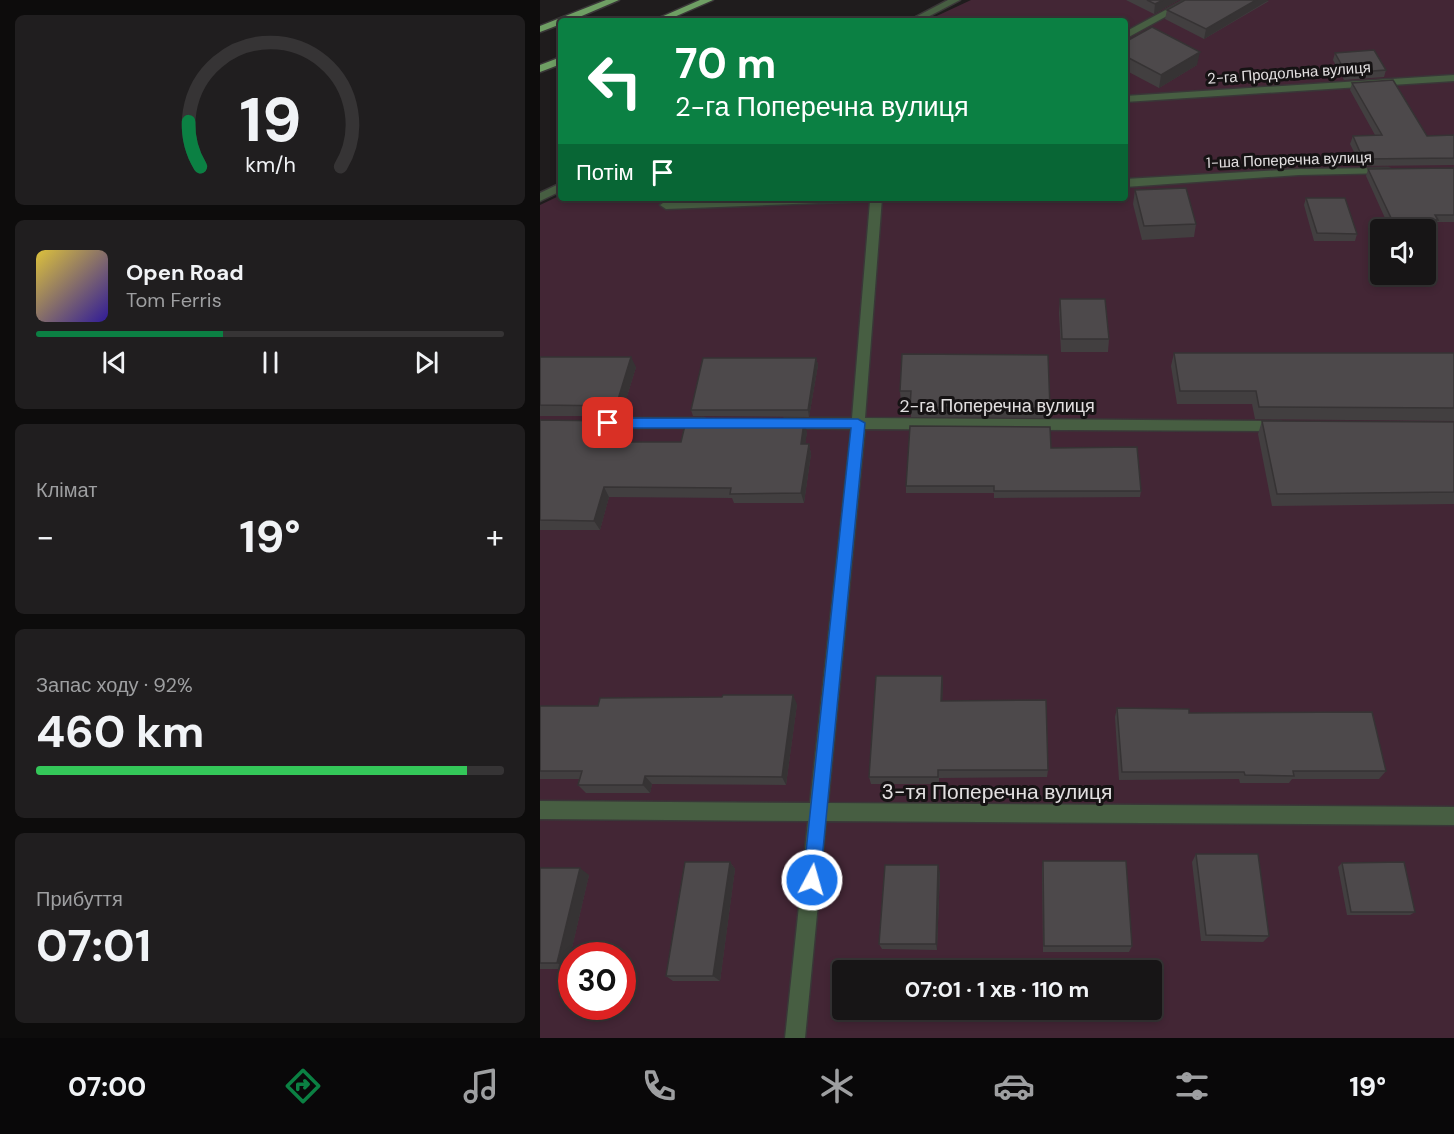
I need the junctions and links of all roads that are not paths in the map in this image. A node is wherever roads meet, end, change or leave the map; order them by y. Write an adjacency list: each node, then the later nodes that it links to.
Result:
1 (614, 0): 5 (main road)
2 (708, 0): 6 (main road)
3 (955, 0): 7 (street)
4 (1191, 0): 10 (street)
5 (569, 18)
6 (664, 18)
7 (919, 18)
8 (558, 22): 9 (main road)
9 (540, 30)
10 (1128, 34)
11 (558, 61): 12 (main road)
12 (540, 69)
13 (1454, 78): 14 (street, 2-га Продольна вулиця)
14 (1128, 99)
15 (1395, 171): 16 (street, 1-ша Поперечна вулиця)
16 (1128, 183)
17 (558, 188): 18 (street)
18 (540, 197)
19 (780, 201): 21 (street)
20 (876, 201): 25 (street)
21 (666, 205)
22 (575, 423): 23 (street)
23 (717, 423)
24 (776, 423): 25 (street, 2-га Поперечна вулиця)
25 (858, 423): 26 (street, 2-га Поперечна вулиця); 28 (street)
26 (1299, 426)
27 (540, 810): 28 (street, 3-тя Поперечна вулиця)
28 (819, 813): 29 (street, 3-тя Поперечна вулиця); 30 (street)
29 (1454, 816)
30 (795, 1038)

